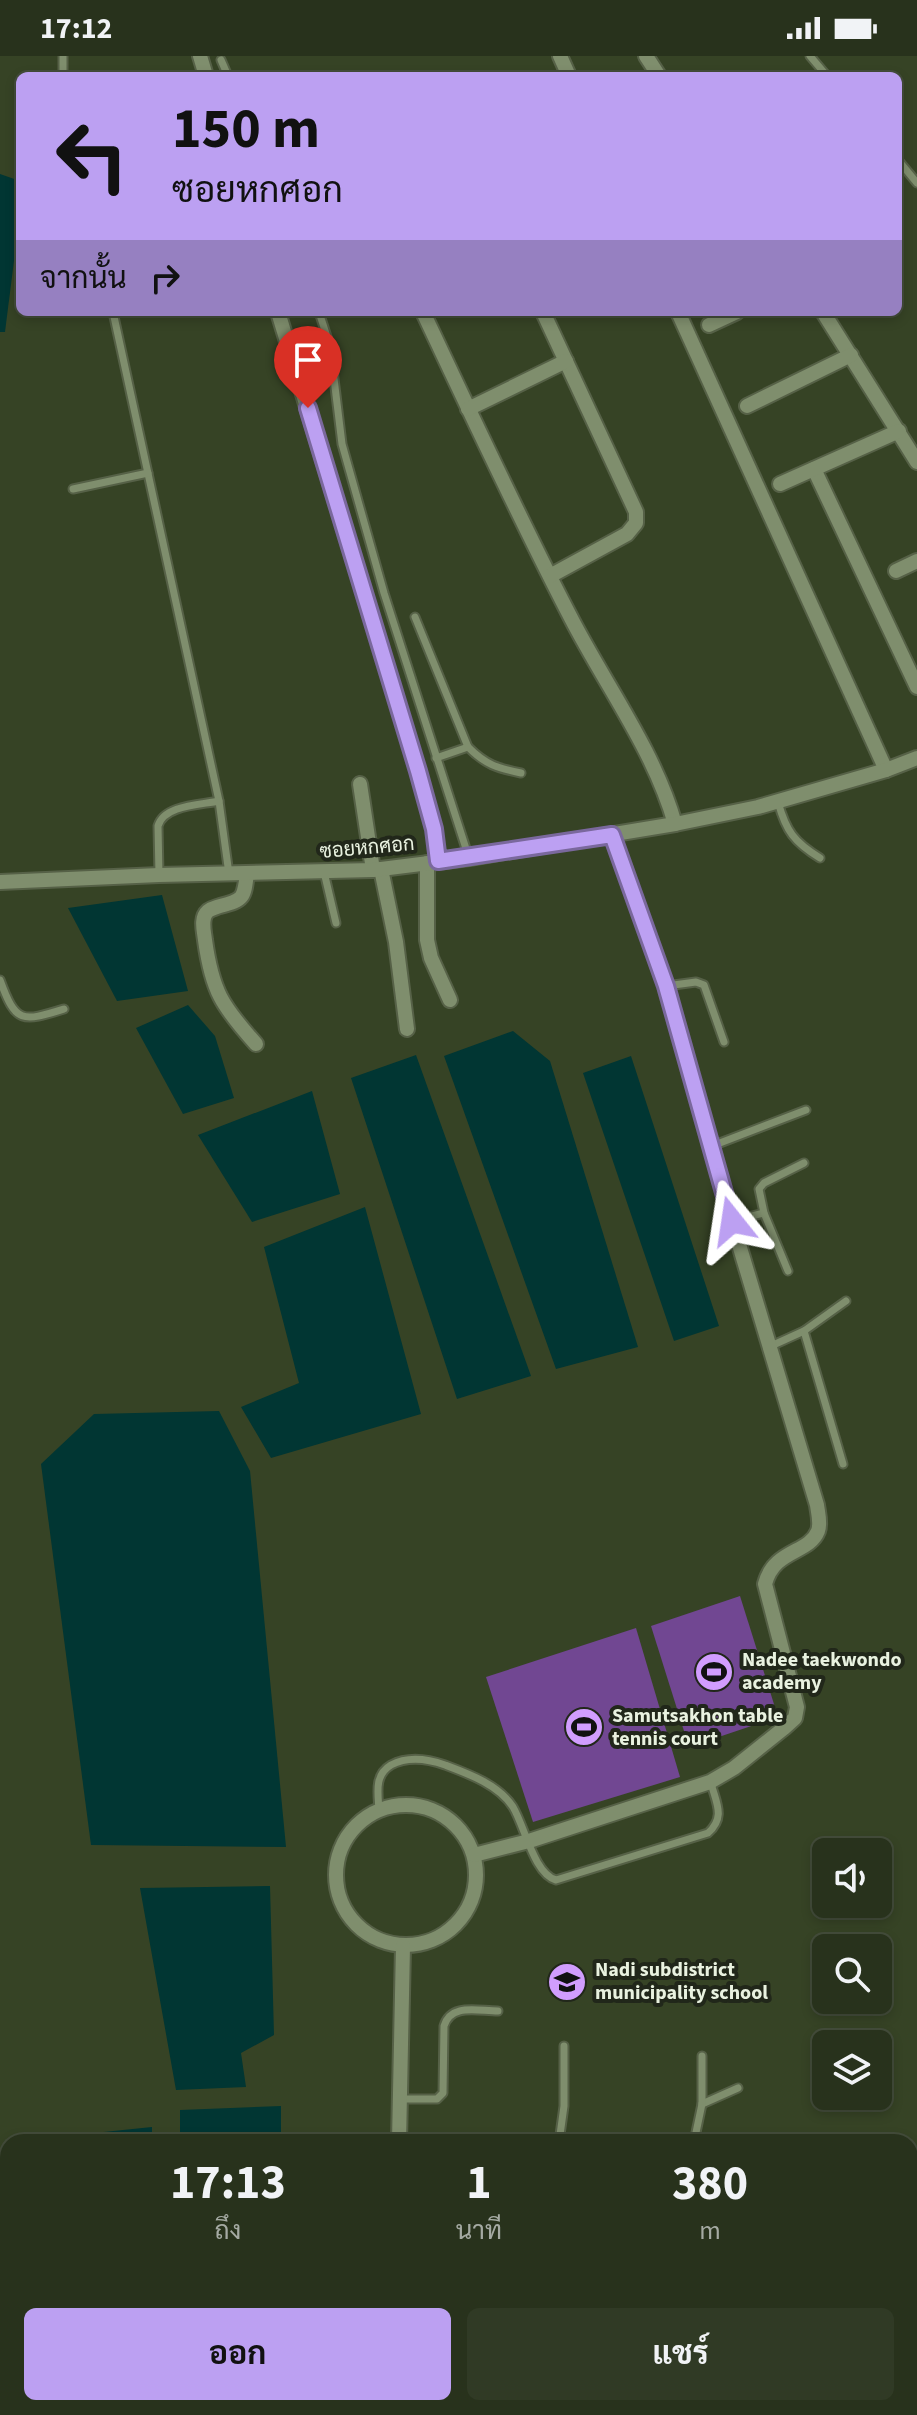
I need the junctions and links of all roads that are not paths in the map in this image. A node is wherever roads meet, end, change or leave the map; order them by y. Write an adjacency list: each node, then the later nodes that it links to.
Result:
1 (810, 56): 4 (lane)
2 (221, 60): 3 (lane)
3 (226, 72)
4 (824, 72)
5 (902, 165): 6 (lane)
6 (917, 183)
7 (114, 316): 23 (lane)
8 (279, 316): 42 (street)
9 (320, 316): 32 (lane)
10 (425, 316): 19 (street)
11 (545, 316): 17 (street)
12 (680, 316): 34 (street)
13 (728, 316): 15 (street)
14 (826, 316): 16 (street)
15 (709, 325)
16 (851, 355): 18 (street); 20 (street)
17 (566, 361): 19 (street); 28 (street)
18 (747, 406)
19 (468, 409): 28 (street)
20 (899, 431): 21 (street); 22 (street)
21 (917, 462)
22 (814, 469): 24 (street); 30 (street)
23 (148, 473): 25 (lane); 37 (lane)
24 (780, 484)
25 (73, 489)
26 (917, 561): 27 (street)
27 (896, 571)
28 (550, 576): 39 (street)
29 (415, 617): 31 (lane)
30 (917, 687)
31 (468, 747): 32 (lane); 35 (lane)
32 (436, 758): 41 (lane)
33 (917, 758): 34 (street, ซอยหกศอก)
34 (883, 763): 38 (street, ซอยหกศอก)
35 (521, 773)
36 (360, 784): 44 (street)
37 (219, 801): 45 (lane); 46 (lane)
38 (778, 802): 39 (street, ซอยหกศอก); 43 (lane)
39 (673, 817): 40 (street, ซอยหกศอก)
40 (612, 835): 41 (street, ซอยหกศอก); 52 (street)
41 (467, 852): 42 (street, ซอยหกศอก)
42 (434, 858): 44 (street, ซอยหกศอก); 53 (street)
43 (820, 858)
44 (375, 866): 47 (street, ซอยหกศอก); 55 (street)
45 (228, 868): 46 (street, ซอยหกศอก); 48 (street, ซอยหกศอก)
46 (159, 869): 49 (street, ซอยหกศอก)
47 (324, 872): 48 (street, ซอยหกศอก); 50 (lane)
48 (247, 873): 57 (street)
49 (0, 882)
50 (336, 923)
51 (0, 980): 54 (lane)
52 (666, 986): 56 (lane); 59 (street)
53 (450, 1000)
54 (64, 1009)
55 (407, 1029)
56 (724, 1042)
57 (256, 1044)
58 (806, 1110): 59 (lane)
59 (712, 1146): 62 (street)
60 (804, 1163): 61 (lane)
61 (764, 1213): 62 (lane); 63 (lane)
62 (732, 1221): 66 (street)
63 (788, 1271)
64 (846, 1301): 65 (lane)
65 (804, 1331): 66 (lane); 67 (lane)
66 (771, 1346): 68 (street)
67 (843, 1464)
68 (710, 1782): 70 (street); 70 (lane)
69 (379, 1810): 70 (lane); 71 (street); 72 (street)
70 (529, 1841): 71 (street)
71 (474, 1855): 72 (street)
72 (403, 1946): 77 (street)
73 (498, 2011): 77 (lane)
74 (564, 2046): 80 (lane)
75 (702, 2056): 78 (lane)
76 (738, 2088): 78 (lane)
77 (399, 2099): 79 (street)
78 (702, 2104): 81 (lane)
79 (399, 2134)
80 (560, 2134)
81 (696, 2134)

